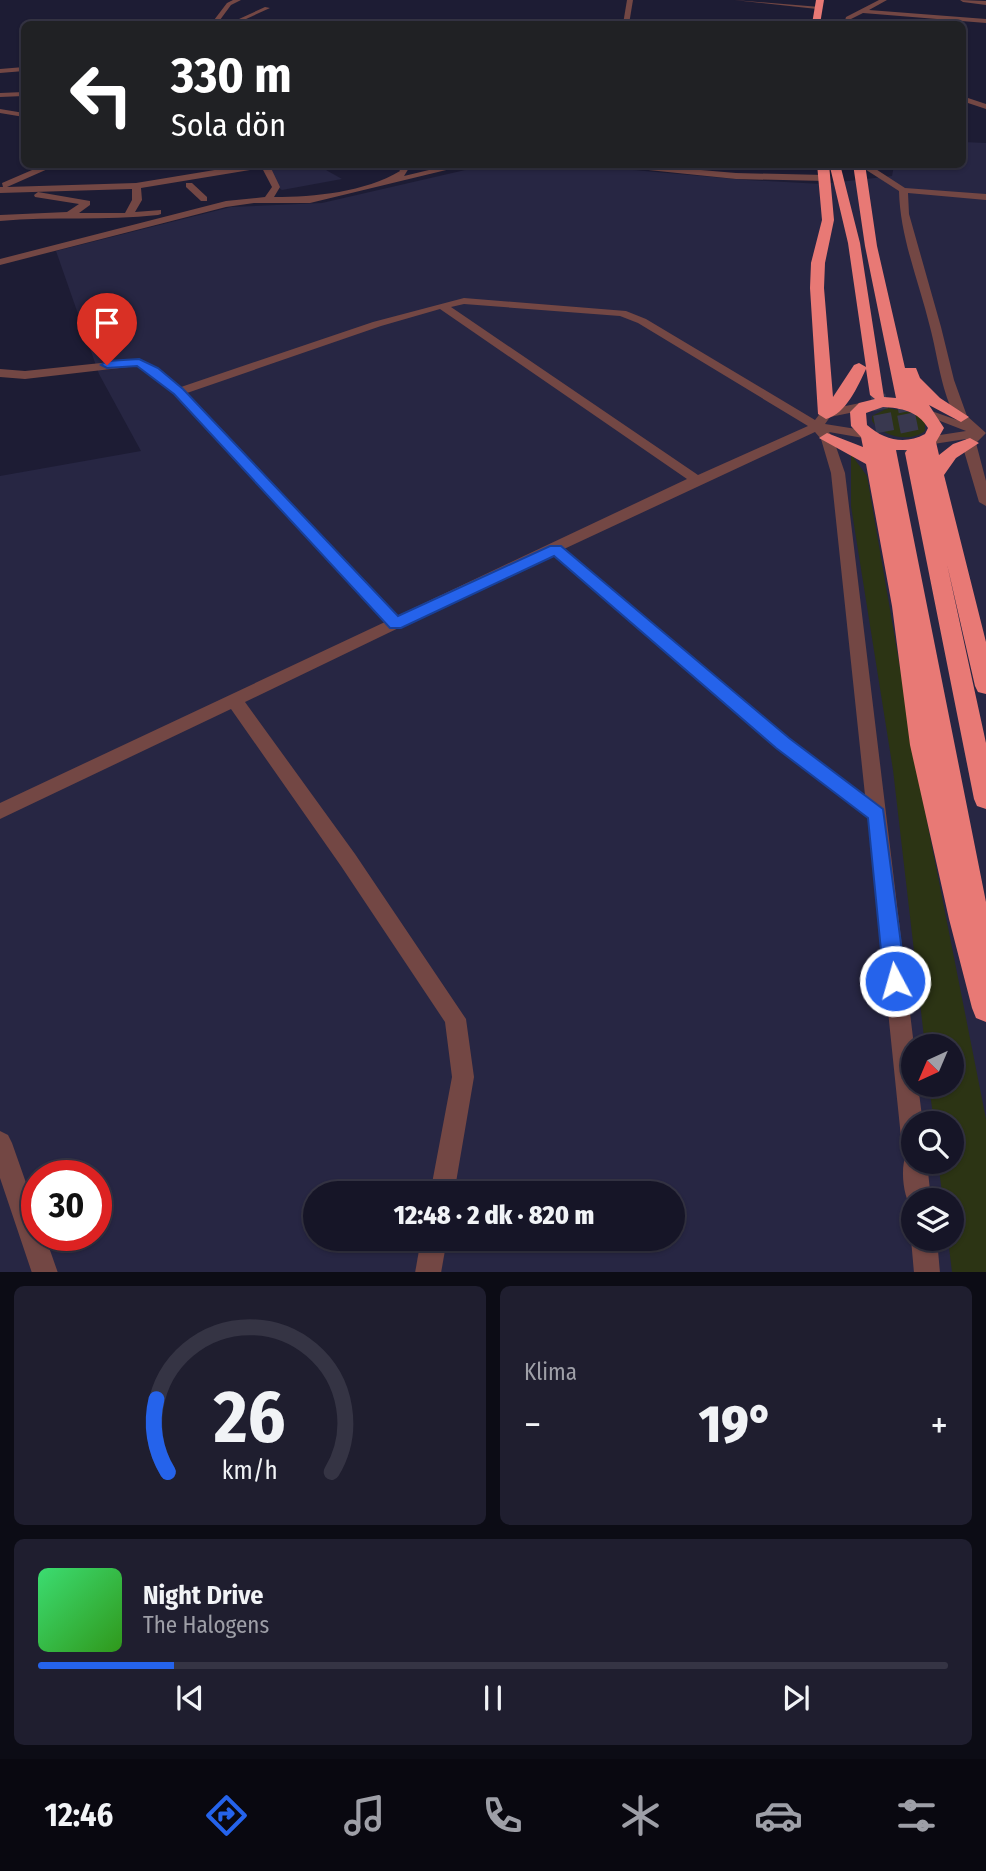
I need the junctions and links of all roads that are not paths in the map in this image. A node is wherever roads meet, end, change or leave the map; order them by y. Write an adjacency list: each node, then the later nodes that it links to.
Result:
1 (238, 0): 10 (street)
2 (629, 0): 12 (street)
3 (737, 0): 7 (street)
4 (884, 0): 9 (street)
5 (963, 0): 6 (street)
6 (986, 3)
7 (818, 4)
8 (267, 8): 11 (street)
9 (862, 11): 13 (street); 14 (street)
10 (216, 21)
11 (239, 21)
12 (627, 21)
13 (848, 21)
14 (986, 21)
15 (21, 69): 16 (street)
16 (0, 71)
17 (21, 94): 18 (street)
18 (0, 95)
19 (986, 95): 20 (street)
20 (966, 97)
21 (966, 99): 22 (street)
22 (986, 107)
23 (0, 111): 24 (street)
24 (21, 114)
25 (45, 168): 36 (street)
26 (246, 168): 38 (street)
27 (266, 168): 43 (street)
28 (405, 168): 39 (street)
29 (446, 168): 39 (street)
30 (641, 168): 34 (street)
31 (837, 168): 41 (highway)
32 (861, 168): 40 (highway)
33 (876, 168): 44 (street)
34 (824, 171): 63 (highway)
35 (0, 174): 36 (street)
36 (28, 175): 42 (street)
37 (189, 185): 46 (street)
38 (136, 186): 42 (street); 49 (street)
39 (375, 186): 47 (street)
40 (863, 187): 57 (highway); 59 (highway)
41 (841, 188): 55 (highway); 60 (highway)
42 (0, 189): 48 (street)
43 (273, 190): 46 (street); 47 (street)
44 (903, 190): 45 (street); 62 (street)
45 (986, 197)
46 (204, 199): 49 (street)
47 (268, 200): 51 (street)
48 (71, 214): 49 (street); 50 (street)
49 (128, 216)
50 (0, 218)
51 (0, 262)
52 (483, 303): 53 (street); 54 (street); 63 (street)
53 (442, 304): 54 (street); 58 (street)
54 (463, 318): 69 (street)
55 (859, 368): 60 (highway); 63 (highway)
56 (0, 373): 58 (street)
57 (911, 376): 61 (highway); 62 (highway)
58 (179, 392): 72 (street)
59 (903, 397)
60 (872, 401): 61 (highway); 63 (street); 64 (highway)
61 (923, 412): 65 (street); 66 (highway)
62 (961, 417): 65 (street)
63 (823, 426): 64 (street); 67 (highway); 69 (street); 77 (street)
64 (869, 435): 66 (highway); 67 (highway)
65 (977, 436): 66 (street); 68 (highway); 70 (street)
66 (921, 447): 68 (highway); 75 (highway)
67 (882, 457): 78 (highway); 79 (highway)
68 (937, 473): 73 (highway)
69 (697, 480): 71 (street)
70 (986, 502)
71 (555, 550): 72 (street); 77 (street)
72 (396, 624): 74 (street)
73 (986, 686)
74 (235, 701): 76 (street); 82 (street)
75 (986, 799)
76 (0, 811)
77 (877, 814): 80 (street)
78 (986, 975)
79 (986, 1009)
80 (910, 1111)
81 (0, 1143): 85 (street)
82 (444, 1181)
83 (432, 1251): 86 (street)
84 (925, 1251): 87 (street)
85 (45, 1272)
86 (428, 1272)
87 (927, 1272)

